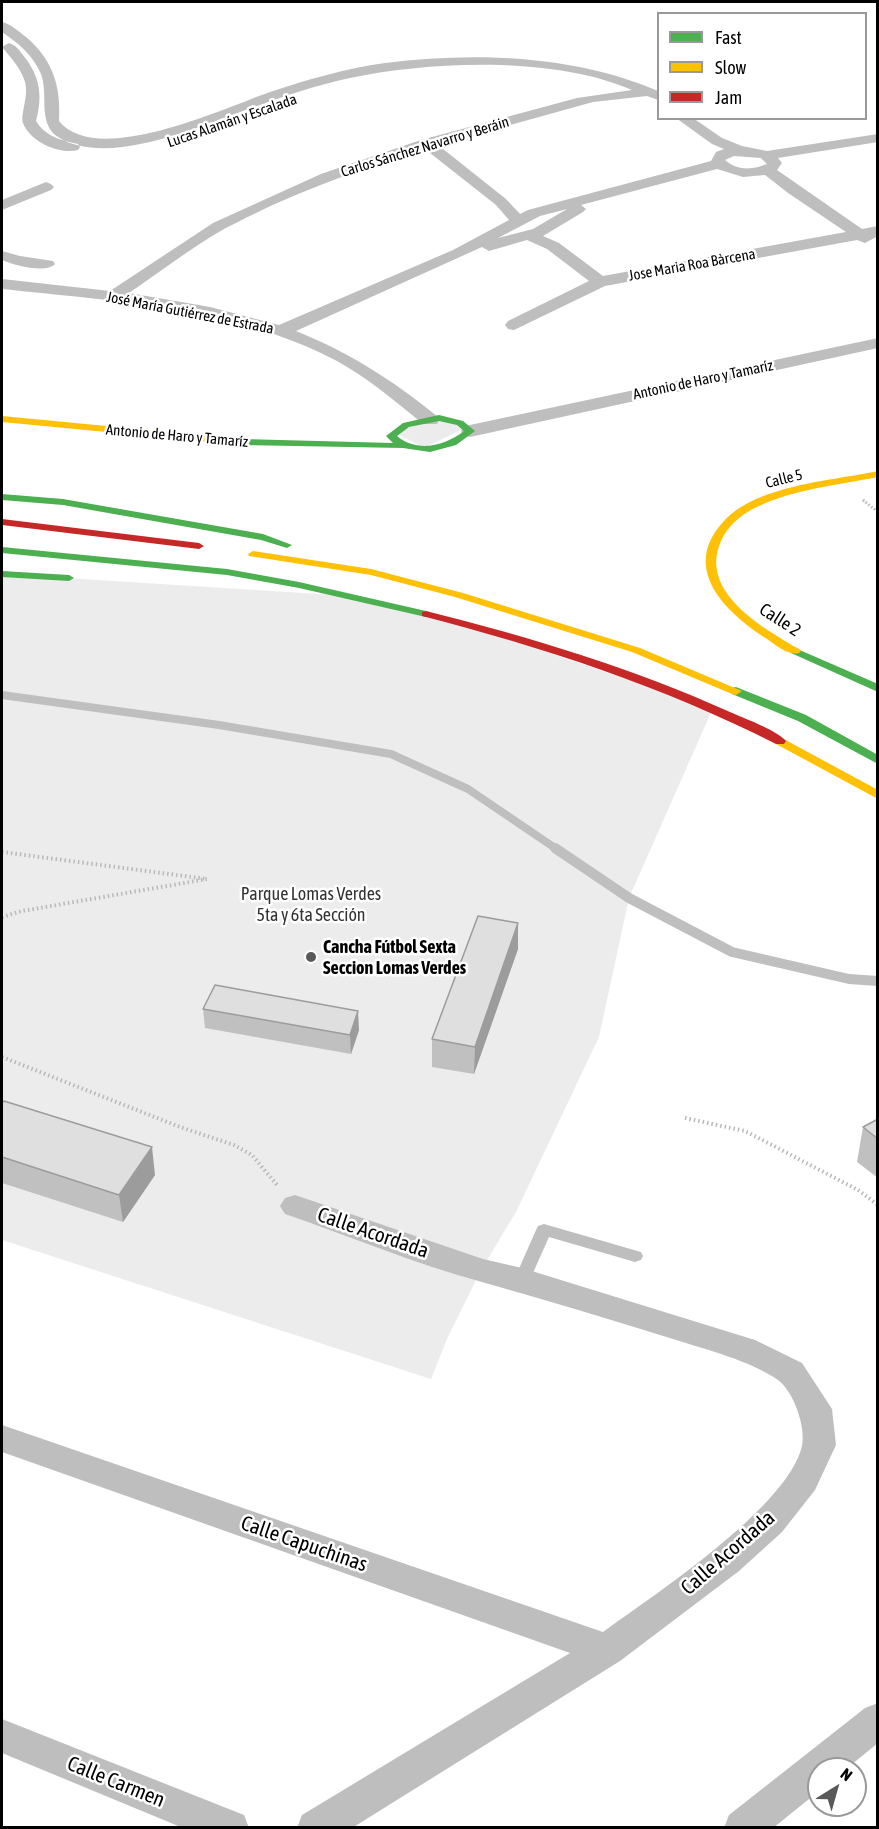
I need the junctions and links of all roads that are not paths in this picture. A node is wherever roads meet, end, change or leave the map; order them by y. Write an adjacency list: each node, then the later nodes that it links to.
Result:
1 (2, 26): 3 (street, Lucas Alamán y Escalada)
2 (2, 39): 3 (street, Lucas Alamán y Escalada)
3 (462, 62): 4 (street, Lucas Alamán y Escalada)
4 (569, 69): 5 (street, Lucas Alamán y Escalada); 6 (street, Lucas Alamán y Escalada)
5 (622, 93): 7 (street, Carlos Sánchez Navarro y Beráin); 10 (street, Carlos Sánchez Navarro y Beráin)
6 (657, 98)
7 (657, 99)
8 (685, 120): 11 (street)
9 (878, 138): 12 (street)
10 (426, 143): 15 (street); 32 (street, Carlos Sánchez Navarro y Beráin)
11 (721, 157): 12 (street); 12 (street); 14 (street)
12 (767, 165): 23 (street)
13 (46, 187): 16 (street)
14 (610, 192): 17 (street); 18 (street)
15 (501, 202): 17 (street); 19 (street)
16 (2, 205)
17 (538, 212): 18 (street); 19 (street)
18 (563, 218): 20 (street)
19 (517, 220): 21 (street)
20 (548, 228): 24 (street); 25 (street)
21 (502, 229): 24 (street); 28 (street)
22 (878, 231): 23 (street, Jose Maria Roa Bàrcena)
23 (859, 234): 26 (street); 30 (street, Jose Maria Roa Bàrcena)
24 (526, 237): 25 (street); 28 (street)
25 (553, 246): 30 (street)
26 (878, 247)
27 (2, 251): 29 (street)
28 (459, 253): 34 (street)
29 (46, 264)
30 (600, 282): 33 (street, Jose Maria Roa Bàrcena)
31 (2, 285): 32 (street, José María Gutiérrez de Estrada)
32 (114, 296): 34 (street, José María Gutiérrez de Estrada)
33 (514, 325)
34 (281, 331): 36 (street, José María Gutiérrez de Estrada)
35 (878, 343): 40 (street, Antonio de Haro y Tamaríz)
36 (399, 394): 38 (street, José María Gutiérrez de Estrada); 39 (street)
37 (2, 419): 41 (main road, Antonio de Haro y Tamaríz)
38 (430, 420): 39 (main road); 40 (main road)
39 (409, 424): 41 (main road)
40 (466, 428): 41 (main road)
41 (395, 441)
42 (878, 474): 45 (main road, Calle 5)
43 (2, 497): 49 (main road)
44 (2, 522): 46 (main road)
45 (712, 541): 54 (main road, Calle 2)
46 (218, 548)
47 (2, 550): 53 (main road)
48 (242, 552): 49 (main road)
49 (371, 572): 55 (main road)
50 (2, 574): 51 (main road)
51 (86, 579)
52 (247, 590): 53 (main road)
53 (351, 596): 56 (main road)
54 (878, 689)
55 (878, 760)
56 (878, 795)
57 (295, 1206): 59 (street, Calle Acordada)
58 (636, 1256): 59 (lane)
59 (522, 1280): 61 (street, Calle Acordada)
60 (2, 1438): 61 (street, Calle Capuchinas)
61 (607, 1650): 65 (street, Calle Acordada)
62 (878, 1720): 66 (street)
63 (2, 1736): 64 (street, Calle Carmen)
64 (230, 1827)
65 (316, 1827)
66 (743, 1827)

